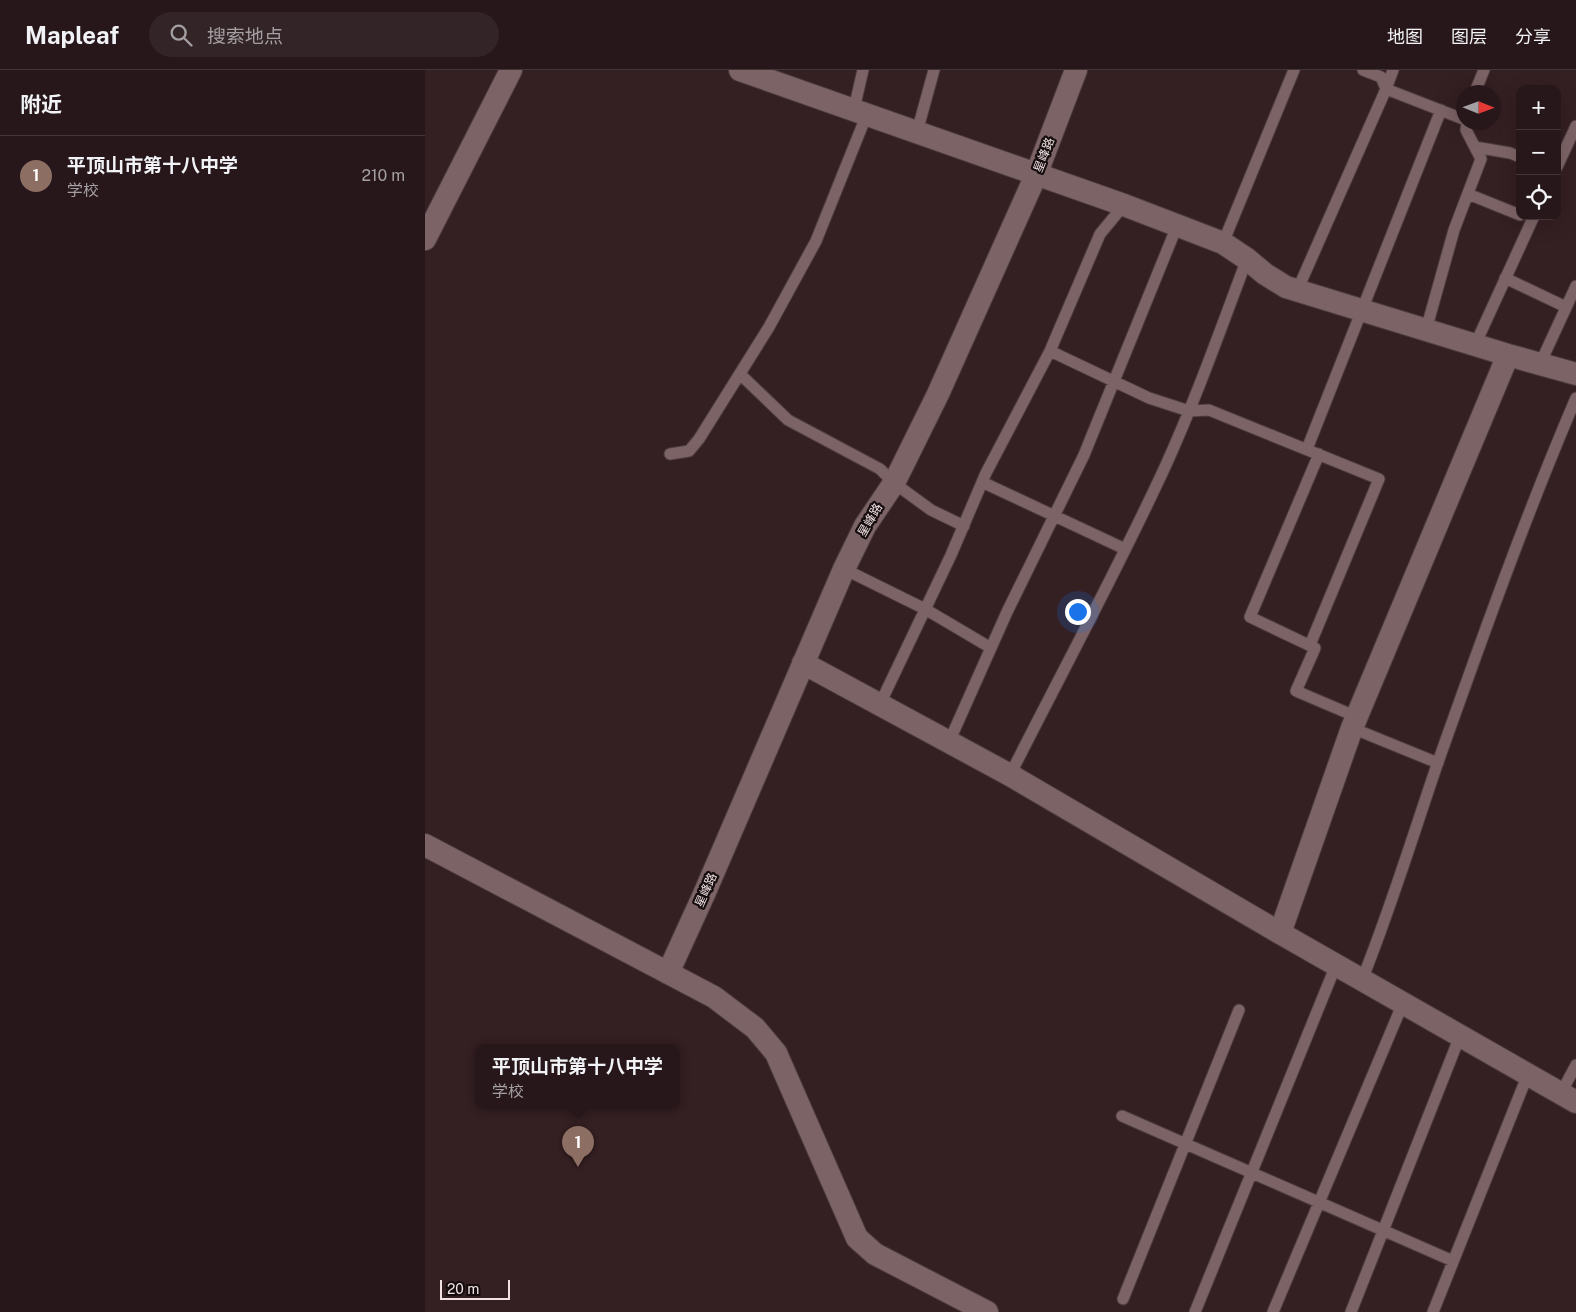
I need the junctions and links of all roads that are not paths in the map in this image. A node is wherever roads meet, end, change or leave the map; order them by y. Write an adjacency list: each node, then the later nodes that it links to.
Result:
1 (511, 70): 29 (street)
2 (740, 70): 10 (street)
3 (863, 70): 14 (lane)
4 (934, 70): 18 (lane)
5 (1076, 70): 23 (street, 星峰路)
6 (1293, 70): 30 (lane)
7 (1363, 70): 12 (lane)
8 (1393, 70): 12 (lane)
9 (1484, 70): 11 (lane)
10 (777, 76): 14 (street)
11 (1478, 85)
12 (1386, 89): 13 (lane); 34 (lane)
13 (1441, 110): 15 (lane); 36 (lane)
14 (861, 112): 18 (street); 42 (lane)
15 (1456, 116)
16 (1576, 126): 19 (lane)
17 (1466, 130): 20 (lane)
18 (917, 132): 23 (street)
19 (1573, 142): 22 (lane)
20 (1475, 147): 21 (lane); 24 (lane)
21 (1516, 155)
22 (1561, 161)
23 (1036, 175): 25 (street); 51 (street, 星峰路)
24 (1468, 194): 26 (lane); 37 (lane)
25 (1124, 205): 28 (street); 39 (lane)
26 (1516, 213)
27 (1526, 220): 32 (lane)
28 (1177, 226): 30 (street); 44 (lane)
29 (425, 239)
30 (1223, 244): 31 (street)
31 (1247, 259): 34 (street); 46 (lane)
32 (1505, 278): 35 (lane); 38 (lane)
33 (1576, 286): 35 (lane)
34 (1297, 291): 36 (street)
35 (1566, 307): 41 (lane)
36 (1363, 311): 37 (street); 47 (lane)
37 (1426, 330): 38 (street)
38 (1475, 345): 40 (street)
39 (1050, 351): 44 (lane); 50 (lane)
40 (1508, 355): 41 (street); 61 (street)
41 (1540, 364): 43 (street)
42 (740, 374): 48 (lane); 51 (lane)
43 (1576, 374)
44 (1114, 382): 46 (lane); 52 (lane)
45 (1576, 398): 63 (lane)
46 (1189, 411): 47 (lane); 54 (lane)
47 (1307, 450): 49 (lane)
48 (670, 454)
49 (1319, 454): 57 (lane); 57 (lane)
50 (982, 482): 52 (lane); 53 (lane)
51 (894, 483): 53 (lane); 55 (street, 星峰路)
52 (1054, 516): 54 (lane); 58 (lane)
53 (964, 526): 56 (lane)
54 (1125, 549): 64 (lane)
55 (845, 569): 56 (lane); 59 (street, 星峰路)
56 (925, 610): 58 (lane); 60 (lane)
57 (1310, 645): 61 (lane)
58 (991, 648): 62 (lane)
59 (803, 663): 60 (street); 68 (street, 星峰路)
60 (880, 704): 62 (street)
61 (1354, 722): 63 (lane); 66 (street)
62 (949, 742): 64 (street)
63 (1438, 762): 69 (lane)
64 (1010, 775): 66 (street)
65 (425, 845): 68 (street)
66 (1280, 933): 67 (street)
67 (1336, 965): 69 (street); 78 (lane)
68 (668, 973): 83 (street)
69 (1363, 980): 70 (street)
70 (1403, 1003): 72 (street); 79 (lane)
71 (1239, 1010): 77 (lane)
72 (1460, 1036): 74 (street); 80 (lane)
73 (1576, 1065): 75 (lane)
74 (1528, 1074): 75 (street); 81 (lane)
75 (1569, 1098)
76 (1123, 1116): 77 (lane)
77 (1185, 1144): 78 (lane); 82 (lane)
78 (1252, 1173): 79 (lane); 84 (lane)
79 (1319, 1202): 80 (lane); 85 (lane)
80 (1383, 1231): 81 (lane); 86 (lane)
81 (1453, 1261): 87 (lane)
82 (1123, 1299)
83 (975, 1309)
84 (1195, 1312)
85 (1273, 1312)
86 (1351, 1312)
87 (1433, 1312)

